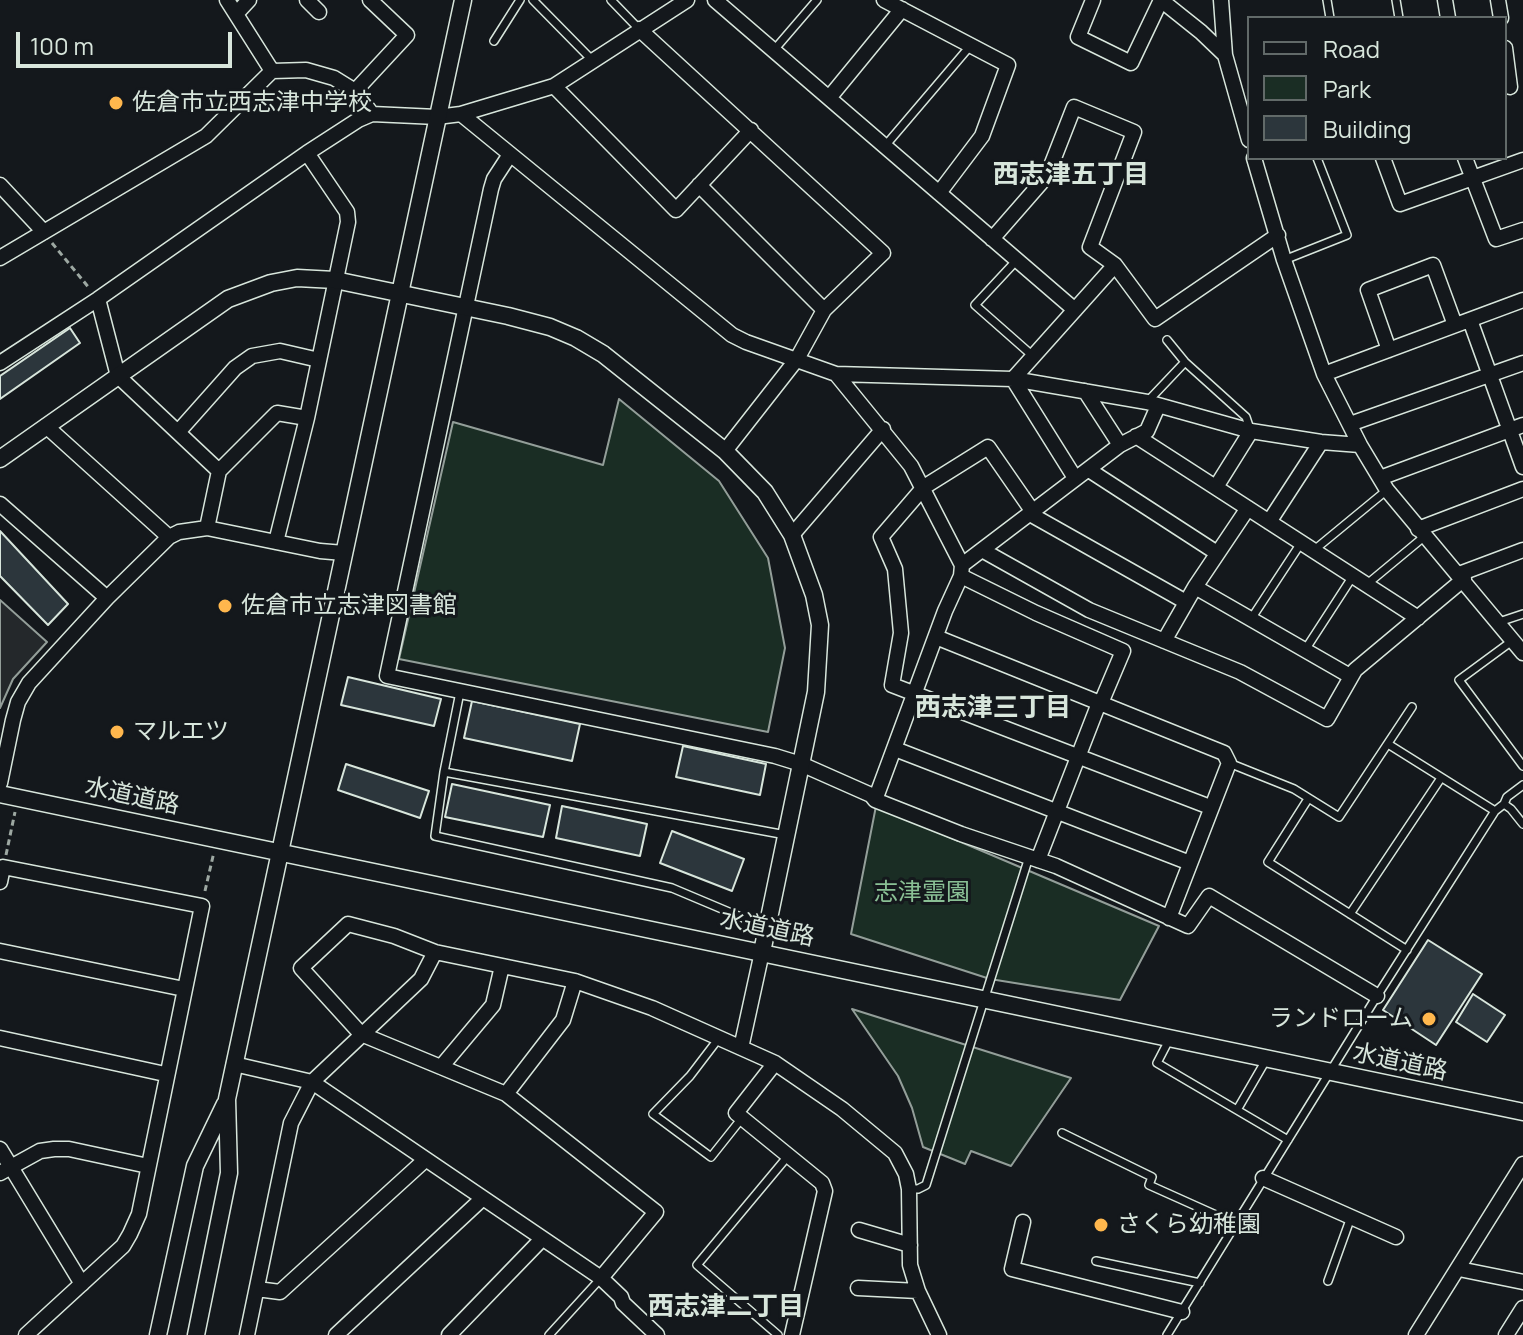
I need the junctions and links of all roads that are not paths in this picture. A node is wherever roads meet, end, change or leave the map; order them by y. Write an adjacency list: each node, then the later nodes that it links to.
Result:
1 (227, 0): 17 (street)
2 (249, 0): 17 (street)
3 (307, 0): 16 (street)
4 (370, 0): 28 (street)
5 (463, 0): 32 (street)
6 (520, 0): 19 (lane)
7 (533, 0): 24 (lane)
8 (611, 0): 18 (lane)
9 (687, 0): 18 (street)
10 (715, 0): 21 (street)
11 (817, 0): 21 (lane)
12 (884, 0): 15 (street)
13 (1093, 0): 22 (street)
14 (1221, 0): 22 (street)
15 (902, 9): 20 (street); 29 (street)
16 (319, 12)
17 (236, 14): 25 (street)
18 (639, 29): 24 (street); 33 (street)
19 (494, 41)
20 (971, 45): 35 (lane); 46 (street)
21 (773, 51): 29 (street)
22 (1225, 55): 34 (street)
23 (1507, 58): 27 (street)
24 (594, 61): 26 (street)
25 (272, 71): 28 (street); 48 (street)
26 (554, 86): 31 (street); 45 (street)
27 (1513, 86)
28 (355, 91): 30 (street)
29 (829, 98): 35 (street)
30 (372, 114): 32 (street); 36 (street)
31 (461, 114): 32 (street); 37 (street)
32 (437, 117): 56 (street)
33 (751, 130): 45 (street); 60 (street)
34 (1247, 130)
35 (885, 146): 46 (street)
36 (307, 153): 55 (street); 57 (street)
37 (509, 156): 59 (street); 67 (street)
38 (1255, 160): 49 (street)
39 (1318, 160): 52 (lane)
40 (1384, 160): 43 (street)
41 (1466, 160): 43 (street)
42 (1523, 160): 43 (street)
43 (1471, 176): 47 (street)
44 (0, 185): 48 (street)
45 (699, 185): 60 (street)
46 (939, 193): 50 (street)
47 (1523, 230)
48 (44, 232): 51 (street)
49 (1278, 235): 52 (street); 54 (street)
50 (992, 239): 53 (street); 54 (street)
51 (0, 258)
52 (1284, 260): 73 (street)
53 (1016, 261): 61 (street); 66 (lane)
54 (1115, 265): 61 (street)
55 (335, 280): 56 (street); 68 (street); 75 (street)
56 (399, 293): 59 (street); 111 (street)
57 (98, 299): 70 (street); 75 (street)
58 (1523, 300): 62 (street)
59 (465, 307): 90 (street); 129 (street)
60 (824, 310): 67 (street)
61 (1075, 310): 66 (street)
62 (1470, 320): 63 (street); 74 (street)
63 (1455, 325): 65 (street); 65 (street)
64 (1167, 340): 69 (lane)
65 (1389, 350): 73 (street)
66 (1034, 357): 76 (street)
67 (797, 359): 72 (street); 90 (street)
68 (319, 360): 79 (street); 84 (street)
69 (1185, 362): 78 (lane); 85 (lane)
70 (0, 363)
71 (1523, 363): 74 (street)
72 (836, 374): 76 (street); 83 (street)
73 (1324, 374): 80 (street)
74 (1489, 375): 80 (street); 82 (street)
75 (118, 376): 81 (street); 84 (street)
76 (1013, 379): 77 (street); 94 (street)
77 (1085, 391): 78 (street); 88 (street)
78 (1152, 404): 85 (street); 86 (street)
79 (307, 418): 93 (street); 107 (street)
80 (1350, 424): 89 (street)
81 (46, 426): 91 (street); 106 (street)
82 (1516, 428): 92 (street); 95 (street)
83 (883, 429): 96 (street); 105 (street)
84 (179, 431): 93 (street)
85 (1251, 431): 87 (street); 97 (street)
86 (1136, 436): 88 (street); 97 (street)
87 (1321, 442): 89 (street); 102 (street)
88 (1120, 445): 94 (street)
89 (1360, 445): 95 (street)
90 (725, 451): 105 (street)
91 (0, 459)
92 (1523, 467)
93 (219, 471): 103 (street)
94 (1082, 474): 101 (street); 112 (street)
95 (1384, 484): 104 (street); 108 (lane)
96 (924, 487): 101 (street); 113 (street); 130 (street)
97 (1216, 487): 100 (street)
98 (1523, 489): 104 (street)
99 (0, 504): 117 (street)
100 (1248, 508): 102 (street); 112 (street)
101 (1031, 513): 109 (street); 118 (street)
102 (1269, 522): 108 (street)
103 (207, 528): 106 (street); 107 (street)
104 (1421, 532): 114 (street); 115 (lane)
105 (792, 535): 138 (street)
106 (169, 537): 117 (street)
107 (276, 542): 111 (street)
108 (1307, 547): 115 (street); 121 (lane)
109 (982, 550): 113 (street); 125 (street)
110 (1523, 550): 114 (street)
111 (344, 553): 152 (street)
112 (1217, 553): 116 (street)
113 (962, 570): 123 (street); 131 (street)
114 (1462, 576): 120 (street); 122 (street)
115 (1359, 580): 120 (street); 126 (lane)
116 (1195, 587): 118 (street); 121 (street)
117 (107, 598): 141 (street)
118 (1186, 602): 125 (street)
119 (1523, 614): 122 (lane)
120 (1418, 618): 128 (street)
121 (1251, 619): 126 (street)
122 (1499, 622): 124 (street)
123 (936, 637): 130 (street); 131 (street)
124 (1514, 640): 127 (street); 136 (lane)
125 (1164, 641): 128 (street)
126 (1305, 650): 128 (street)
127 (1523, 653)
128 (1350, 676)
129 (460, 691): 138 (street); 139 (lane)
130 (916, 694): 134 (street); 135 (street)
131 (1100, 703): 135 (street); 137 (street)
132 (1412, 707): 133 (lane)
133 (1388, 744): 140 (lane); 144 (lane)
134 (895, 749): 145 (street); 149 (street)
135 (1078, 756): 147 (street); 149 (street)
136 (1522, 762)
137 (1229, 763): 144 (lane); 147 (street)
138 (801, 764): 145 (street); 151 (street)
139 (444, 772): 151 (lane); 158 (lane)
140 (1441, 778): 148 (lane); 156 (lane)
141 (0, 783)
142 (1523, 785): 146 (lane)
143 (0, 794): 152 (street, 水道道路)
144 (1308, 799): 156 (lane)
145 (875, 800): 153 (street)
146 (1504, 804): 148 (lane); 150 (lane)
147 (1210, 807): 154 (street)
148 (1495, 811): 159 (lane)
149 (1057, 812): 153 (street); 154 (street)
150 (1523, 824)
151 (786, 835): 158 (street)
152 (280, 854): 162 (street, 水道道路); 175 (street)
153 (1034, 858): 157 (street); 167 (lane)
154 (1190, 863): 157 (street)
155 (0, 882): 165 (street)
156 (1350, 914): 159 (lane)
157 (1169, 918): 166 (street)
158 (767, 928): 162 (street)
159 (1407, 950): 166 (lane)
160 (0, 951): 165 (street)
161 (435, 952): 163 (street); 168 (street); 168 (street)
162 (762, 952): 167 (street, 水道道路); 172 (street)
163 (502, 966): 164 (street); 176 (street)
164 (575, 981): 170 (street); 180 (street)
165 (184, 989): 178 (street)
166 (1377, 996): 177 (lane)
167 (983, 999): 171 (street, 水道道路); 194 (lane)
168 (361, 1034): 176 (street); 179 (street)
169 (0, 1038): 178 (street)
170 (719, 1038): 172 (street); 184 (lane)
171 (1170, 1039): 173 (street, 水道道路); 182 (lane)
172 (741, 1048): 174 (street)
173 (1266, 1059): 177 (street, 水道道路); 182 (lane)
174 (775, 1063): 184 (street); 194 (street)
175 (234, 1064): 179 (street); 181 (street)
176 (441, 1067): 180 (street)
177 (1330, 1073): 183 (street, 水道道路); 186 (lane)
178 (165, 1074): 191 (street)
179 (312, 1082): 189 (street); 211 (street)
180 (506, 1094): 205 (street)
181 (227, 1099): 217 (street); 218 (street)
182 (1237, 1110): 186 (lane)
183 (1523, 1112)
184 (742, 1118): 188 (street)
185 (1062, 1133): 198 (lane)
186 (1288, 1140): 193 (lane)
187 (0, 1149): 192 (street)
188 (788, 1156): 223 (lane); 224 (street)
189 (425, 1160): 195 (street); 211 (street)
190 (1523, 1164): 204 (street)
191 (148, 1166): 192 (street); 209 (street)
192 (5, 1170): 209 (street)
193 (1263, 1178): 196 (street); 198 (lane)
194 (909, 1189): 202 (street)
195 (483, 1198): 201 (street); 220 (street)
196 (1351, 1217): 200 (street); 206 (lane)
197 (1023, 1222): 214 (street)
198 (1236, 1224): 208 (lane)
199 (859, 1230): 202 (street)
200 (1396, 1237)
201 (542, 1239): 205 (street); 221 (street)
202 (910, 1245): 212 (street)
203 (1096, 1261): 208 (lane)
204 (1459, 1269): 207 (street); 227 (street)
205 (601, 1278): 216 (street); 222 (lane)
206 (1328, 1281)
207 (1523, 1282)
208 (1200, 1283): 214 (lane)
209 (82, 1284): 215 (street)
210 (858, 1288): 212 (street)
211 (257, 1289): 219 (street)
212 (918, 1291): 225 (street)
213 (1523, 1308): 228 (street)
214 (1182, 1312): 226 (lane)
215 (32, 1333)
216 (651, 1333)
217 (158, 1335)
218 (196, 1335)
219 (247, 1335)
220 (336, 1335)
221 (449, 1335)
222 (549, 1335)
223 (778, 1335)
224 (792, 1335)
225 (939, 1335)
226 (1167, 1335)
227 (1416, 1335)
228 (1506, 1335)

